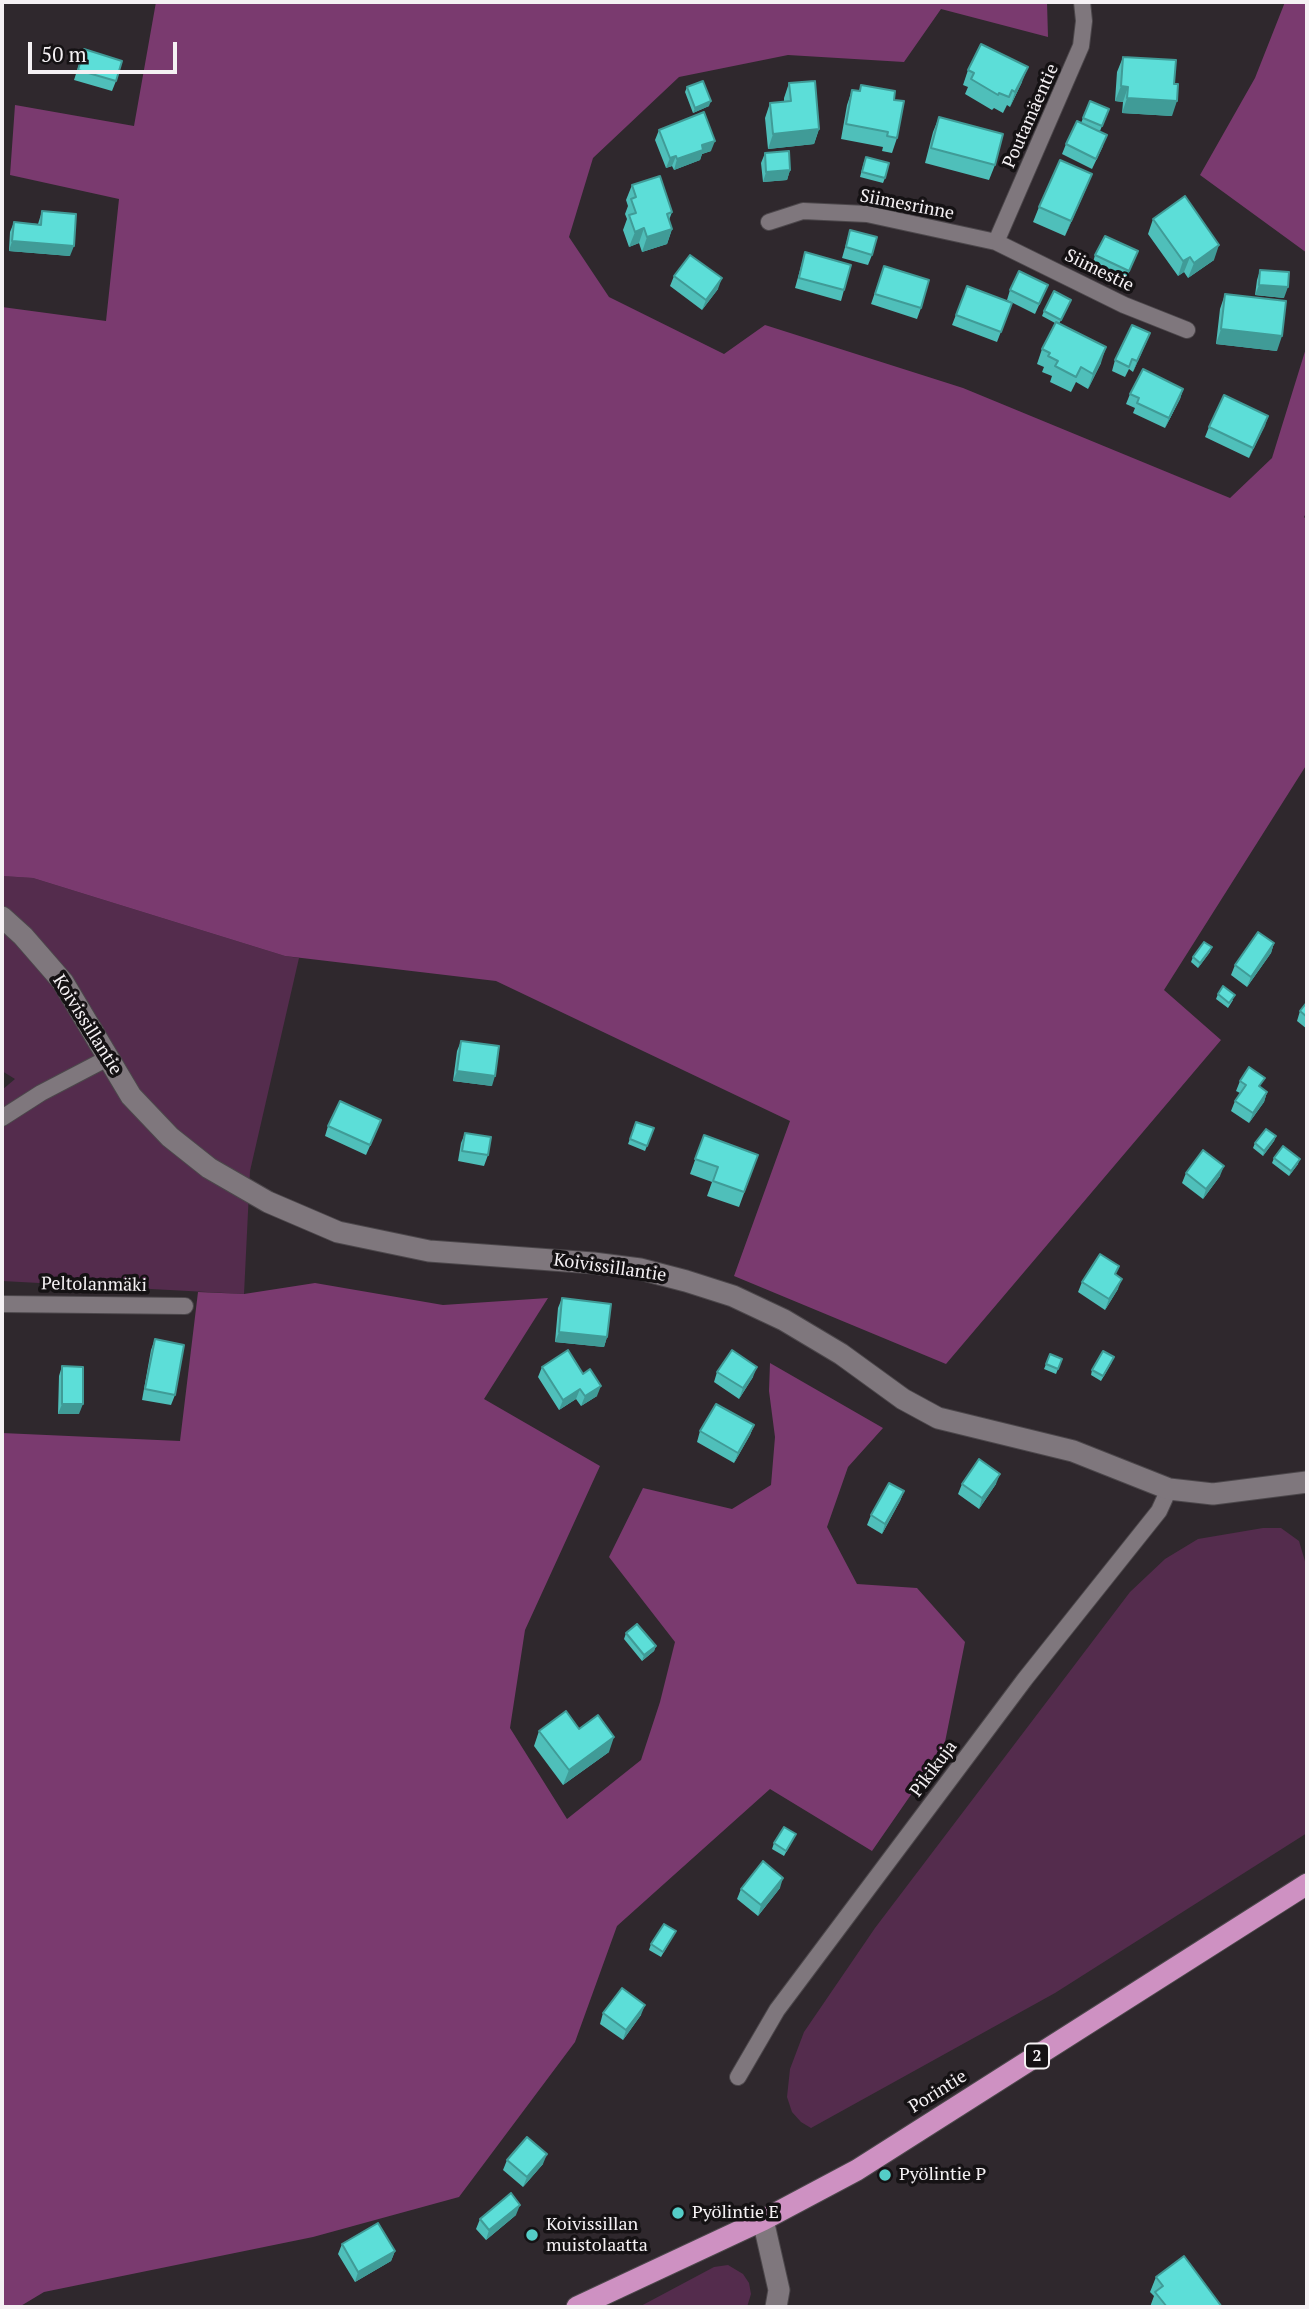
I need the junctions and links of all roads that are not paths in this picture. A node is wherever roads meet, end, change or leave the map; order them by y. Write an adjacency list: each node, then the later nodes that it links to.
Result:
1 (1082, 2): 3 (street, Poutamäentie)
2 (769, 222): 3 (street, Siimesrinne)
3 (996, 242): 4 (street, Siimestie)
4 (1187, 330)
5 (2, 917): 6 (street, Koivissillantie)
6 (108, 1058): 7 (street); 11 (street, Koivissillantie)
7 (2, 1118)
8 (2, 1304): 9 (street, Peltolanmäki)
9 (185, 1306)
10 (1307, 1482): 11 (street, Koivissillantie)
11 (1169, 1489): 13 (street, Pikikuja)
12 (1307, 1884): 14 (highway, Porintie / 2)
13 (738, 2077)
14 (763, 2220): 15 (highway, Porintie / 2); 16 (street)
15 (577, 2307)
16 (776, 2307)

